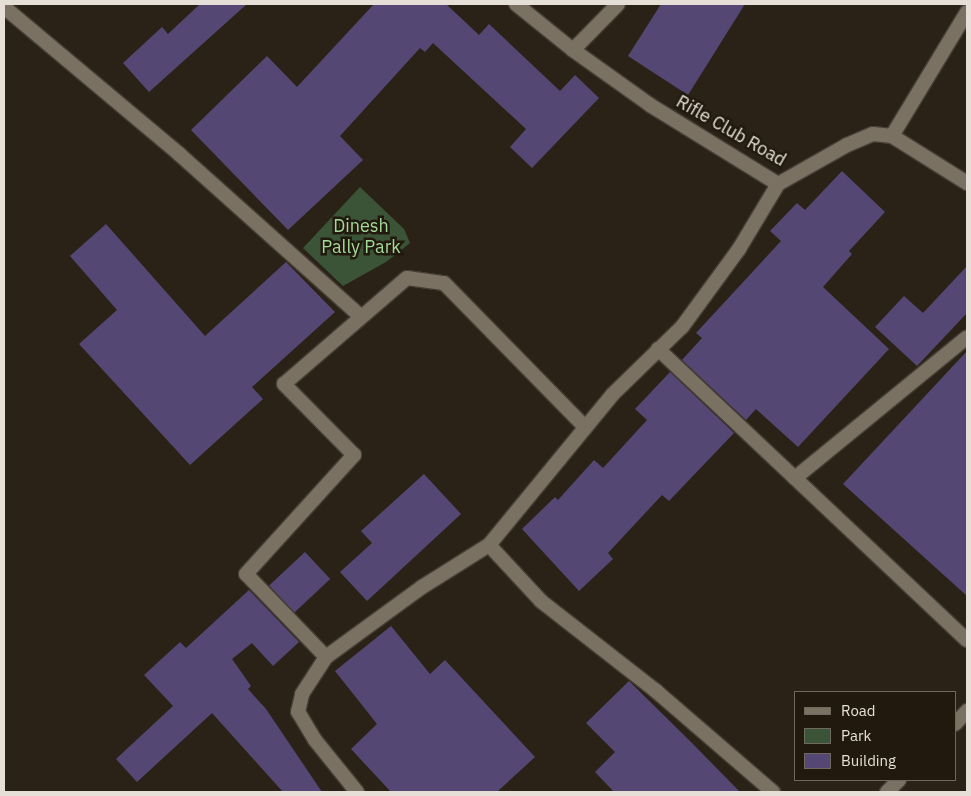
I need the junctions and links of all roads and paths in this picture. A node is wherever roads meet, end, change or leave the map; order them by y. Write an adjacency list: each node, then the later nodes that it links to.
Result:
1 (516, 4): 5 (street, Rifle Club Road)
2 (618, 4): 5 (street)
3 (4, 7): 9 (street)
4 (967, 12): 6 (street)
5 (572, 50): 8 (street, Rifle Club Road)
6 (892, 136): 7 (street); 8 (street, Rifle Club Road)
7 (967, 183)
8 (778, 184): 11 (street)
9 (360, 317): 12 (street); 16 (street)
10 (967, 337): 13 (street)
11 (658, 349): 12 (street); 13 (street)
12 (585, 427): 14 (street)
13 (795, 478): 15 (street)
14 (489, 545): 16 (street); 21 (street)
15 (967, 640)
16 (326, 657): 20 (street)
17 (967, 711): 18 (street)
18 (956, 723)
19 (899, 781): 22 (street)
20 (357, 792)
21 (773, 792)
22 (887, 792)

